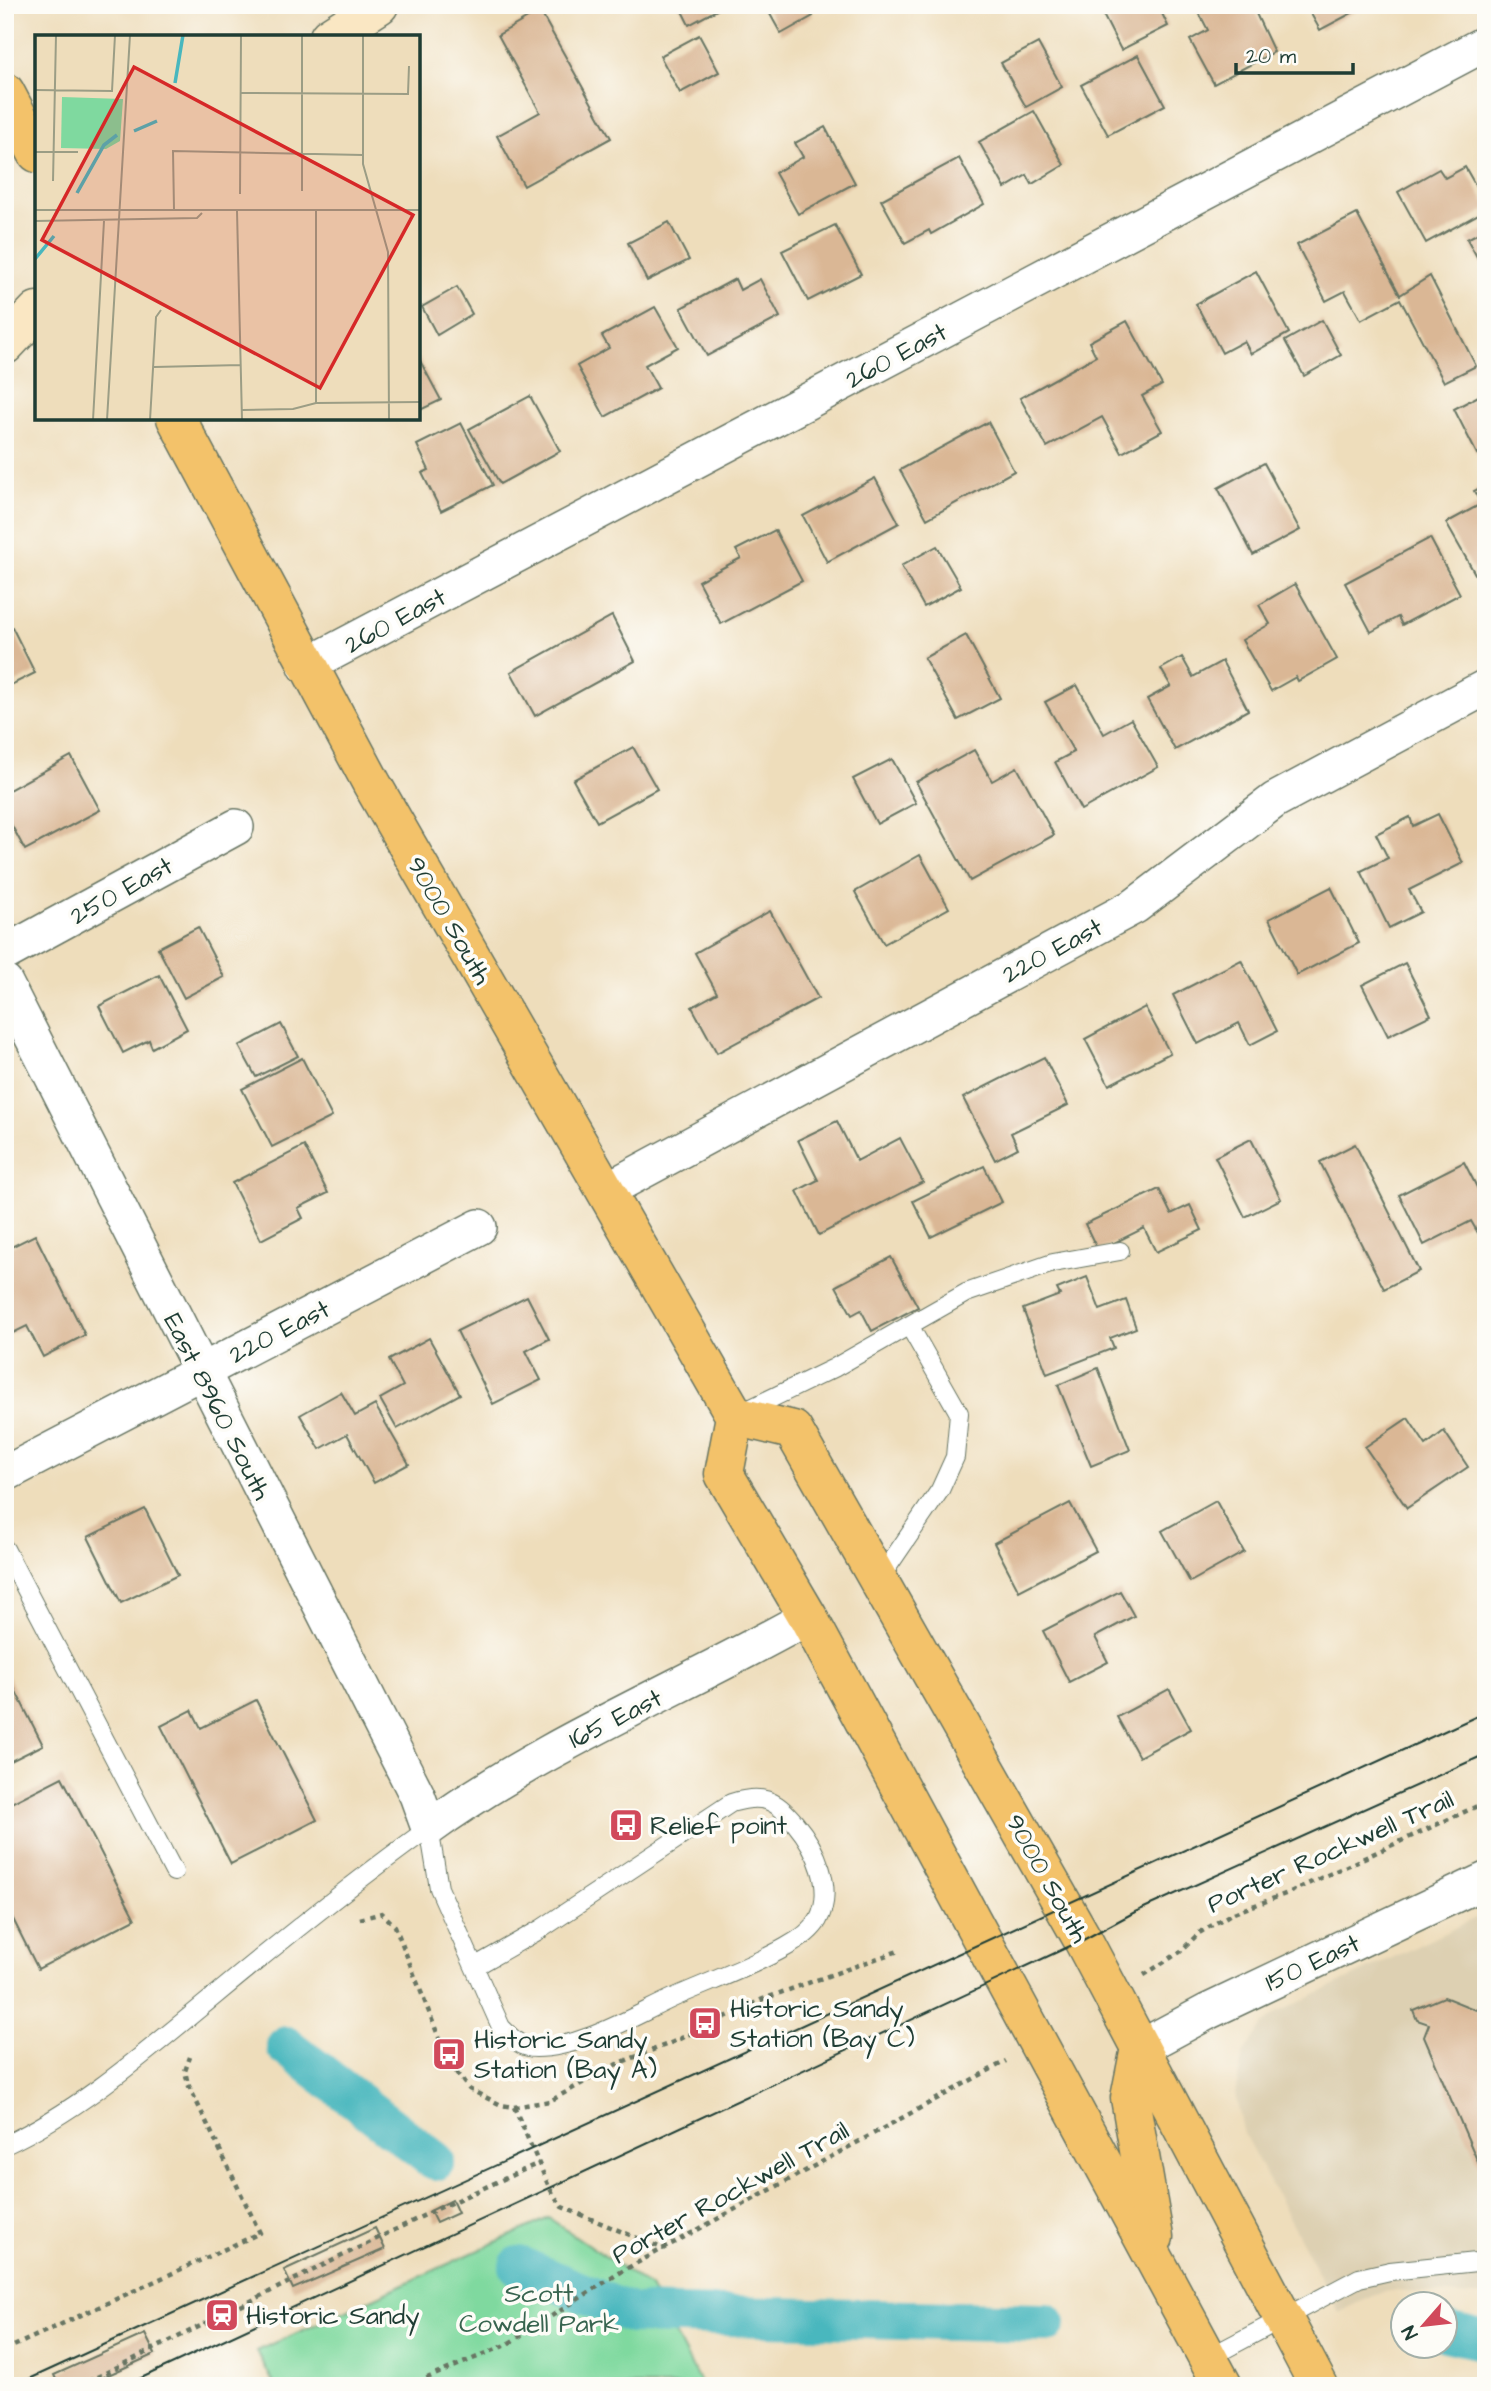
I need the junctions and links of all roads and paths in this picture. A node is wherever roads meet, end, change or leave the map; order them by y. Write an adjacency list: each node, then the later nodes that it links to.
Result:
1 (379, 5): 2 (street)
2 (331, 35)
3 (1486, 43): 9 (street, 260 East)
4 (5, 92): 5 (main road)
5 (35, 149)
6 (35, 313): 7 (street)
7 (5, 345)
8 (177, 420): 9 (main road, 9000 South)
9 (306, 666): 14 (main road, 9000 South)
10 (1486, 687): 14 (street, 220 East)
11 (236, 827): 12 (street, 250 East)
12 (5, 953)
13 (5, 983): 18 (street, East 8960 South)
14 (605, 1191): 19 (main road, 9000 South)
15 (479, 1227): 18 (street, 220 East)
16 (1120, 1251): 17 (lane)
17 (910, 1326): 19 (lane); 22 (lane)
18 (200, 1372): 20 (street, 220 East); 25 (street, East 8960 South)
19 (735, 1416): 22 (main road, 9000 South); 23 (main road)
20 (5, 1474)
21 (5, 1549): 26 (lane)
22 (880, 1578): 32 (main road, 9000 South)
23 (808, 1617): 25 (street, 165 East); 40 (main road)
24 (1486, 1802): 30 (path, Porter Rockwell Trail)
25 (429, 1828): 31 (lane); 36 (lane)
26 (174, 1872)
27 (1486, 1880): 32 (street, 150 East)
28 (358, 1919): 35 (path)
29 (901, 1950): 35 (path)
30 (1161, 1965)
31 (476, 1966): 31 (lane)
32 (1140, 2048): 40 (main road); 41 (main road, 9000 South)
33 (193, 2053): 42 (path)
34 (996, 2068): 38 (path, Porter Rockwell Trail)
35 (514, 2107): 37 (path)
36 (5, 2146)
37 (539, 2163): 38 (path); 44 (path)
38 (664, 2249): 45 (path, Porter Rockwell Trail)
39 (1486, 2261): 41 (lane)
40 (1160, 2270): 43 (main road)
41 (1283, 2318): 43 (lane); 46 (main road, 9000 South)
42 (5, 2350)
43 (1215, 2372)
44 (79, 2386)
45 (408, 2386)
46 (1319, 2386)

